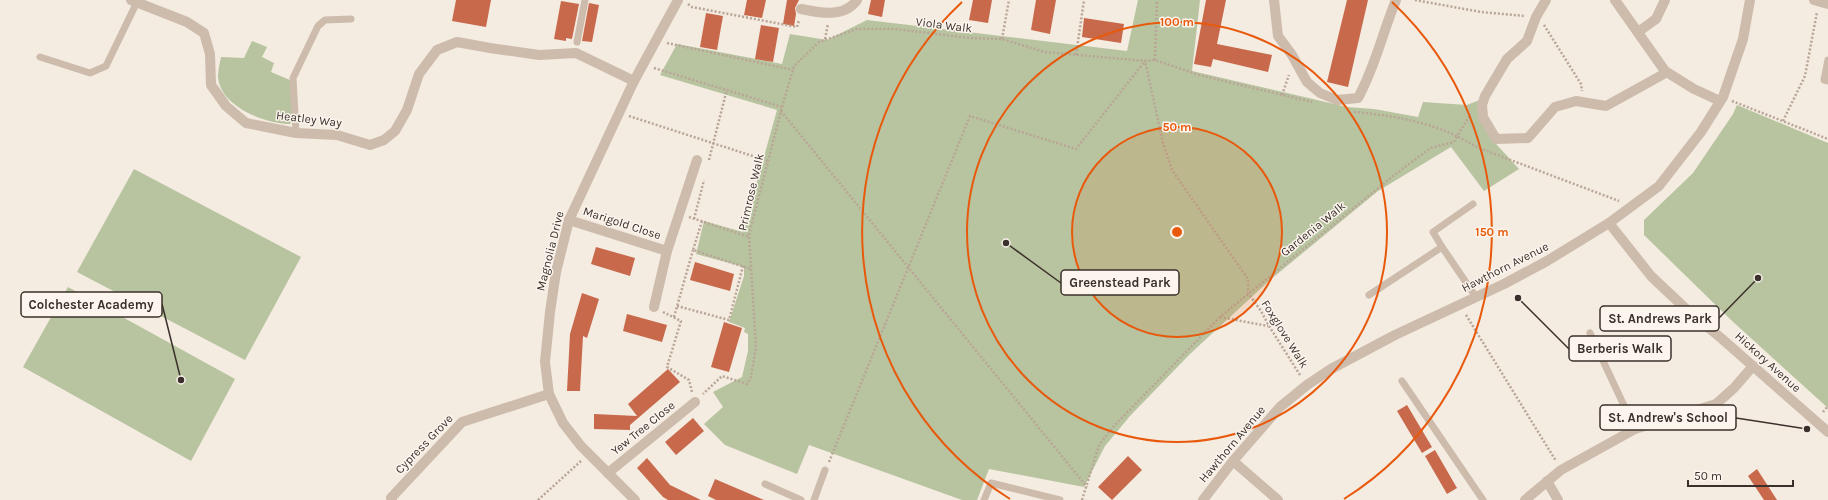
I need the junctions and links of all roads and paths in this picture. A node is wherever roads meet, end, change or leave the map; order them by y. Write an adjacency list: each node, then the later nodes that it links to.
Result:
1 (585, 0): 25 (lane)
2 (678, 0): 22 (street, Magnolia Drive)
3 (682, 0): 17 (path)
4 (858, 0): 18 (street)
5 (1009, 0): 23 (path)
6 (1084, 0): 26 (path)
7 (1157, 0): 28 (path)
8 (1274, 0): 29 (street)
9 (1396, 0): 29 (street)
10 (1415, 0): 19 (path)
11 (1546, 0): 19 (street)
12 (1614, 0): 21 (street)
13 (1665, 0): 21 (street)
14 (1750, 0): 39 (street, Hawthorn Avenue)
15 (134, 1): 27 (lane); 47 (street, Heatley Way)
16 (1820, 2): 46 (path)
17 (801, 9): 18 (street)
18 (830, 13): 24 (path)
19 (1536, 17): 41 (path); 42 (street)
20 (351, 19): 47 (lane)
21 (1638, 32): 34 (street)
22 (658, 39): 32 (street, Magnolia Drive); 33 (path)
23 (1002, 39): 24 (path, Viola Walk); 26 (path, Viola Walk)
24 (825, 40): 33 (path, Viola Walk)
25 (577, 42)
26 (1076, 55): 31 (path, Viola Walk)
27 (40, 57)
28 (1155, 60): 31 (path, Viola Walk); 38 (path)
29 (1294, 60): 38 (path)
30 (1828, 60): 36 (lane)
31 (1146, 61): 67 (path); 69 (path)
32 (644, 64): 35 (street, Magnolia Drive); 37 (path)
33 (793, 70): 43 (path, Viola Walk)
34 (1665, 71): 39 (street); 41 (street)
35 (634, 81): 45 (street, Magnolia Drive); 47 (street, Heatley Way)
36 (1828, 81)
37 (728, 89): 43 (path); 50 (path)
38 (1282, 95): 40 (path)
39 (1721, 99): 46 (path); 56 (street, Hawthorn Avenue)
40 (1313, 102)
41 (1580, 102): 42 (street)
42 (1482, 105): 48 (path)
43 (781, 109): 52 (path, Primrose Walk); 67 (path)
44 (1352, 111): 48 (path)
45 (619, 113): 50 (path); 59 (street, Magnolia Drive)
46 (1783, 121): 49 (path)
47 (296, 133)
48 (1457, 136): 56 (path); 69 (path, Gardenia Walk)
49 (1828, 139)
50 (714, 144): 52 (path); 53 (path)
51 (697, 160): 57 (street, Marigold Close)
52 (768, 161): 62 (path, Primrose Walk)
53 (708, 166)
54 (706, 174): 58 (path)
55 (1473, 204): 63 (lane)
56 (1633, 206): 61 (street, Hawthorn Avenue)
57 (679, 213): 58 (path); 65 (street, Marigold Close)
58 (694, 219): 60 (path)
59 (569, 220): 65 (street, Marigold Close); 82 (street, Magnolia Drive)
60 (702, 221): 62 (path); 64 (path)
61 (1609, 223): 71 (street, Hawthorn Avenue); 79 (street, Hickory Avenue)
62 (750, 237): 68 (path, Primrose Walk)
63 (1442, 247): 70 (lane); 71 (lane)
64 (693, 250): 66 (path); 73 (path)
65 (666, 251): 74 (street, Marigold Close)
66 (743, 266): 68 (path); 73 (path)
67 (908, 268): 88 (path); 93 (path)
68 (751, 269): 83 (path, Primrose Walk)
69 (1248, 293): 75 (path, Gardenia Walk); 77 (path, Foxglove Walk)
70 (1369, 295)
71 (1476, 297): 72 (street, Hawthorn Avenue)
72 (1460, 304): 81 (street, Hawthorn Avenue); 89 (path)
73 (677, 306): 76 (path)
74 (654, 307): 76 (path)
75 (1220, 317): 77 (path); 93 (path, Gardenia Walk)
76 (674, 318): 83 (path)
77 (1269, 326): 81 (path, Foxglove Walk)
78 (1590, 333): 84 (lane)
79 (1752, 366): 84 (street); 85 (street, Hickory Avenue)
80 (1402, 381): 104 (lane)
81 (1307, 385): 87 (street, Hawthorn Avenue)
82 (549, 394): 86 (street, Magnolia Drive); 94 (street, Cypress Grove)
83 (695, 402): 90 (street, Yew Tree Close)
84 (1635, 429): 89 (street)
85 (1828, 432)
86 (589, 454): 90 (street, Magnolia Drive); 95 (path)
87 (1233, 461): 102 (street, Hawthorn Avenue); 103 (street)
88 (825, 470): 98 (lane)
89 (1561, 470): 91 (street)
90 (608, 473): 96 (street, Magnolia Drive)
91 (1547, 481): 105 (street); 106 (street)
92 (765, 484): 97 (lane)
93 (1087, 487): 101 (path, Gardenia Walk)
94 (391, 499)
95 (538, 500)
96 (635, 500)
97 (801, 500)
98 (814, 500)
99 (984, 500): 100 (lane)
100 (1060, 500)
101 (1082, 500)
102 (1202, 500)
103 (1278, 500)
104 (1483, 500)
105 (1525, 500)
106 (1558, 500)

